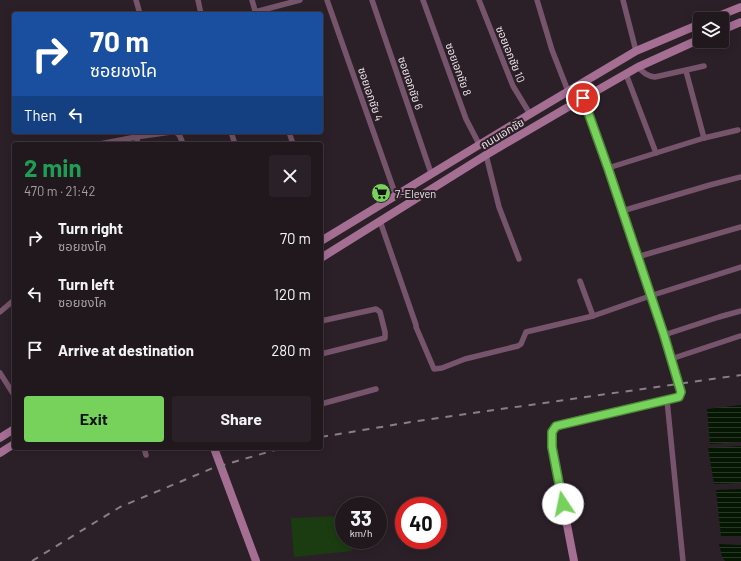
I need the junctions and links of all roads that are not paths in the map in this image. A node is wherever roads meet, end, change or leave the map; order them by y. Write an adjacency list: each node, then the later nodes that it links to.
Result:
1 (136, 0): 12 (street)
2 (198, 0): 13 (street)
3 (252, 0): 14 (street)
4 (300, 0): 15 (street)
5 (327, 0): 39 (street, ซอยเอกชัย 4)
6 (372, 0): 37 (street, ซอยเอกชัย 6)
7 (424, 0): 33 (street, ซอยเอกชัย 8)
8 (479, 0): 28 (street, ซอยเอกชัย 10)
9 (537, 0): 26 (street)
10 (623, 0): 21 (street)
11 (741, 7): 16 (main road)
12 (139, 12)
13 (201, 12)
14 (255, 12)
15 (258, 12)
16 (728, 12)
17 (741, 22): 19 (main road)
18 (693, 27): 21 (main road, ถนนเอกชัย)
19 (729, 27)
20 (693, 42): 23 (main road, ถนนเอกชัย)
21 (636, 51): 26 (main road, ถนนเอกชัย)
22 (704, 66): 24 (street)
23 (638, 67): 24 (street); 25 (main road, ถนนเอกชัย)
24 (686, 71): 31 (street)
25 (626, 74): 27 (main road, ถนนเอกชัย); 34 (street)
26 (568, 91): 28 (main road, ถนนเอกชัย)
27 (583, 98): 35 (main road, ถนนเอกชัย); 36 (main road)
28 (530, 114): 33 (main road, ถนนเอกชัย)
29 (738, 130): 31 (street)
30 (136, 134): 32 (street)
31 (704, 138): 34 (street)
32 (107, 142)
33 (479, 144): 37 (main road, ถนนเอกชัย)
34 (656, 153): 36 (street)
35 (486, 155): 41 (main road, ถนนเอกชัย); 46 (street)
36 (608, 168): 40 (main road)
37 (431, 173): 39 (main road, ถนนเอกชัย)
38 (741, 177): 40 (street)
39 (396, 196): 43 (main road, ถนนเอกชัย)
40 (622, 211): 45 (main road)
41 (380, 221): 44 (main road, ถนนเอกชัย); 53 (street)
42 (741, 227): 45 (street)
43 (323, 240)
44 (323, 257)
45 (638, 257): 49 (main road)
46 (519, 259)
47 (741, 267): 49 (street)
48 (580, 281): 53 (street)
49 (650, 296): 53 (street); 55 (main road)
50 (12, 302): 52 (street)
51 (741, 311): 55 (street)
52 (0, 312)
53 (593, 316)
54 (323, 321): 57 (street)
55 (664, 335): 58 (main road)
56 (740, 336): 58 (street)
57 (323, 354)
58 (671, 358): 62 (main road)
59 (0, 373): 61 (street)
60 (376, 389): 63 (street)
61 (12, 392)
62 (667, 400): 72 (main road); 73 (street)
63 (323, 403)
64 (12, 430): 65 (main road)
65 (0, 438)
66 (12, 445): 69 (main road)
67 (145, 450): 70 (street)
68 (215, 450): 71 (main road)
69 (0, 453)
70 (146, 455)
71 (256, 561)
72 (574, 561)
73 (683, 561)

